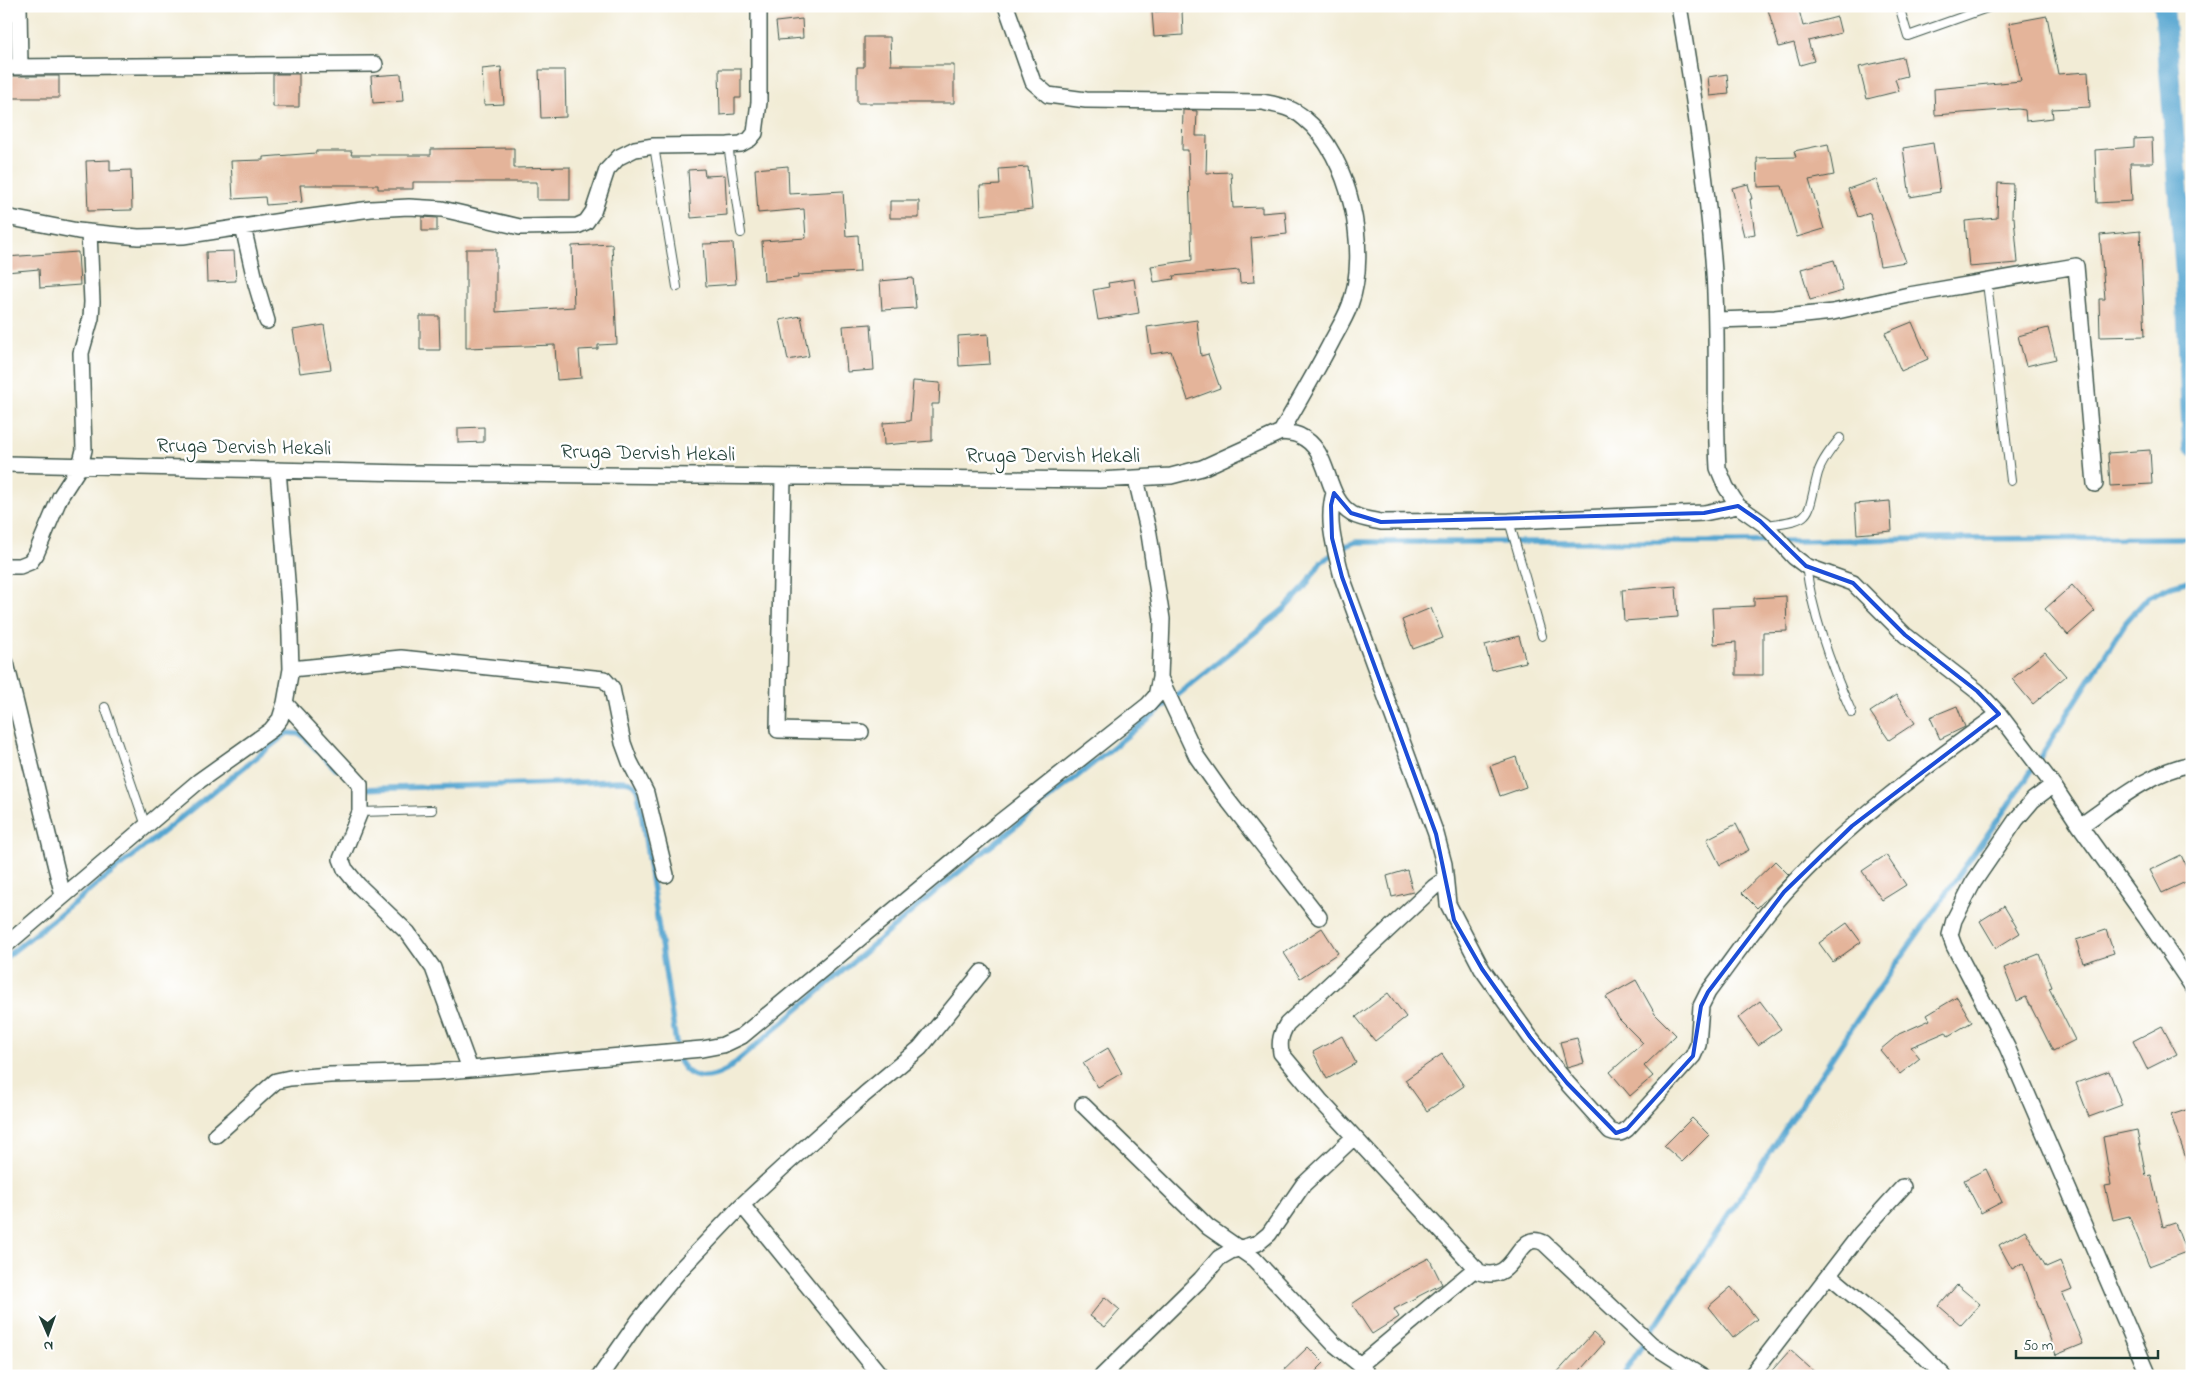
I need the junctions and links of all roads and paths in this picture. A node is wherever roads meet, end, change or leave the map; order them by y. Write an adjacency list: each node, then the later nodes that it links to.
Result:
1 (19, 6): 8 (street)
2 (759, 6): 9 (street)
3 (1006, 6): 19 (street)
4 (1679, 6): 17 (street)
5 (1899, 6): 6 (lane)
6 (1990, 7)
7 (375, 64): 8 (street)
8 (13, 67)
9 (728, 145): 10 (street); 14 (lane)
10 (654, 146): 12 (street); 16 (lane)
11 (6, 217): 13 (street)
12 (243, 227): 13 (street); 18 (street)
13 (89, 232): 22 (street)
14 (741, 233)
15 (1987, 283): 17 (street); 26 (lane); 27 (street)
16 (677, 287)
17 (1717, 320): 29 (street)
18 (267, 321)
19 (1281, 432): 25 (street, Rruga Dervish Hekali); 28 (street)
20 (1840, 438): 31 (lane)
21 (6, 464): 22 (street, Rruga Dervish Hekali)
22 (80, 466): 23 (street, Rruga Dervish Hekali); 33 (street)
23 (278, 470): 24 (street, Rruga Dervish Hekali); 36 (street)
24 (783, 477): 25 (street, Rruga Dervish Hekali); 42 (street)
25 (1136, 479): 37 (street)
26 (2011, 481)
27 (2096, 484)
28 (1334, 493): 30 (street); 50 (street)
29 (1738, 506): 30 (street); 31 (street)
30 (1510, 521): 34 (lane)
31 (1769, 529): 32 (street)
32 (1800, 561): 40 (lane); 41 (street)
33 (6, 566)
34 (1542, 636)
35 (6, 663): 51 (street)
36 (291, 668): 38 (street); 49 (street)
37 (1160, 678): 52 (street); 56 (street)
38 (285, 703): 45 (street); 47 (street)
39 (105, 707): 47 (lane)
40 (1852, 713)
41 (1999, 714): 44 (street); 50 (street)
42 (861, 732)
43 (2192, 764): 48 (street)
44 (2053, 785): 48 (street); 72 (street)
45 (360, 809): 46 (lane); 56 (street)
46 (432, 810)
47 (146, 826): 51 (street)
48 (2080, 826): 55 (street)
49 (666, 875)
50 (1445, 879): 59 (street)
51 (63, 896): 53 (street)
52 (1319, 917)
53 (6, 945)
54 (982, 972): 61 (street)
55 (2192, 986)
56 (470, 1069): 58 (street)
57 (1083, 1105): 62 (street)
58 (216, 1135)
59 (1354, 1137): 62 (street); 63 (street)
60 (1903, 1187): 64 (street)
61 (742, 1205): 66 (street); 67 (street)
62 (1239, 1248): 65 (street); 68 (street)
63 (1476, 1268): 65 (street); 69 (street)
64 (1829, 1275): 70 (street); 71 (street)
65 (1364, 1370)
66 (600, 1376)
67 (881, 1376)
68 (1102, 1376)
69 (1701, 1376)
70 (1751, 1376)
71 (1944, 1376)
72 (2149, 1376)

